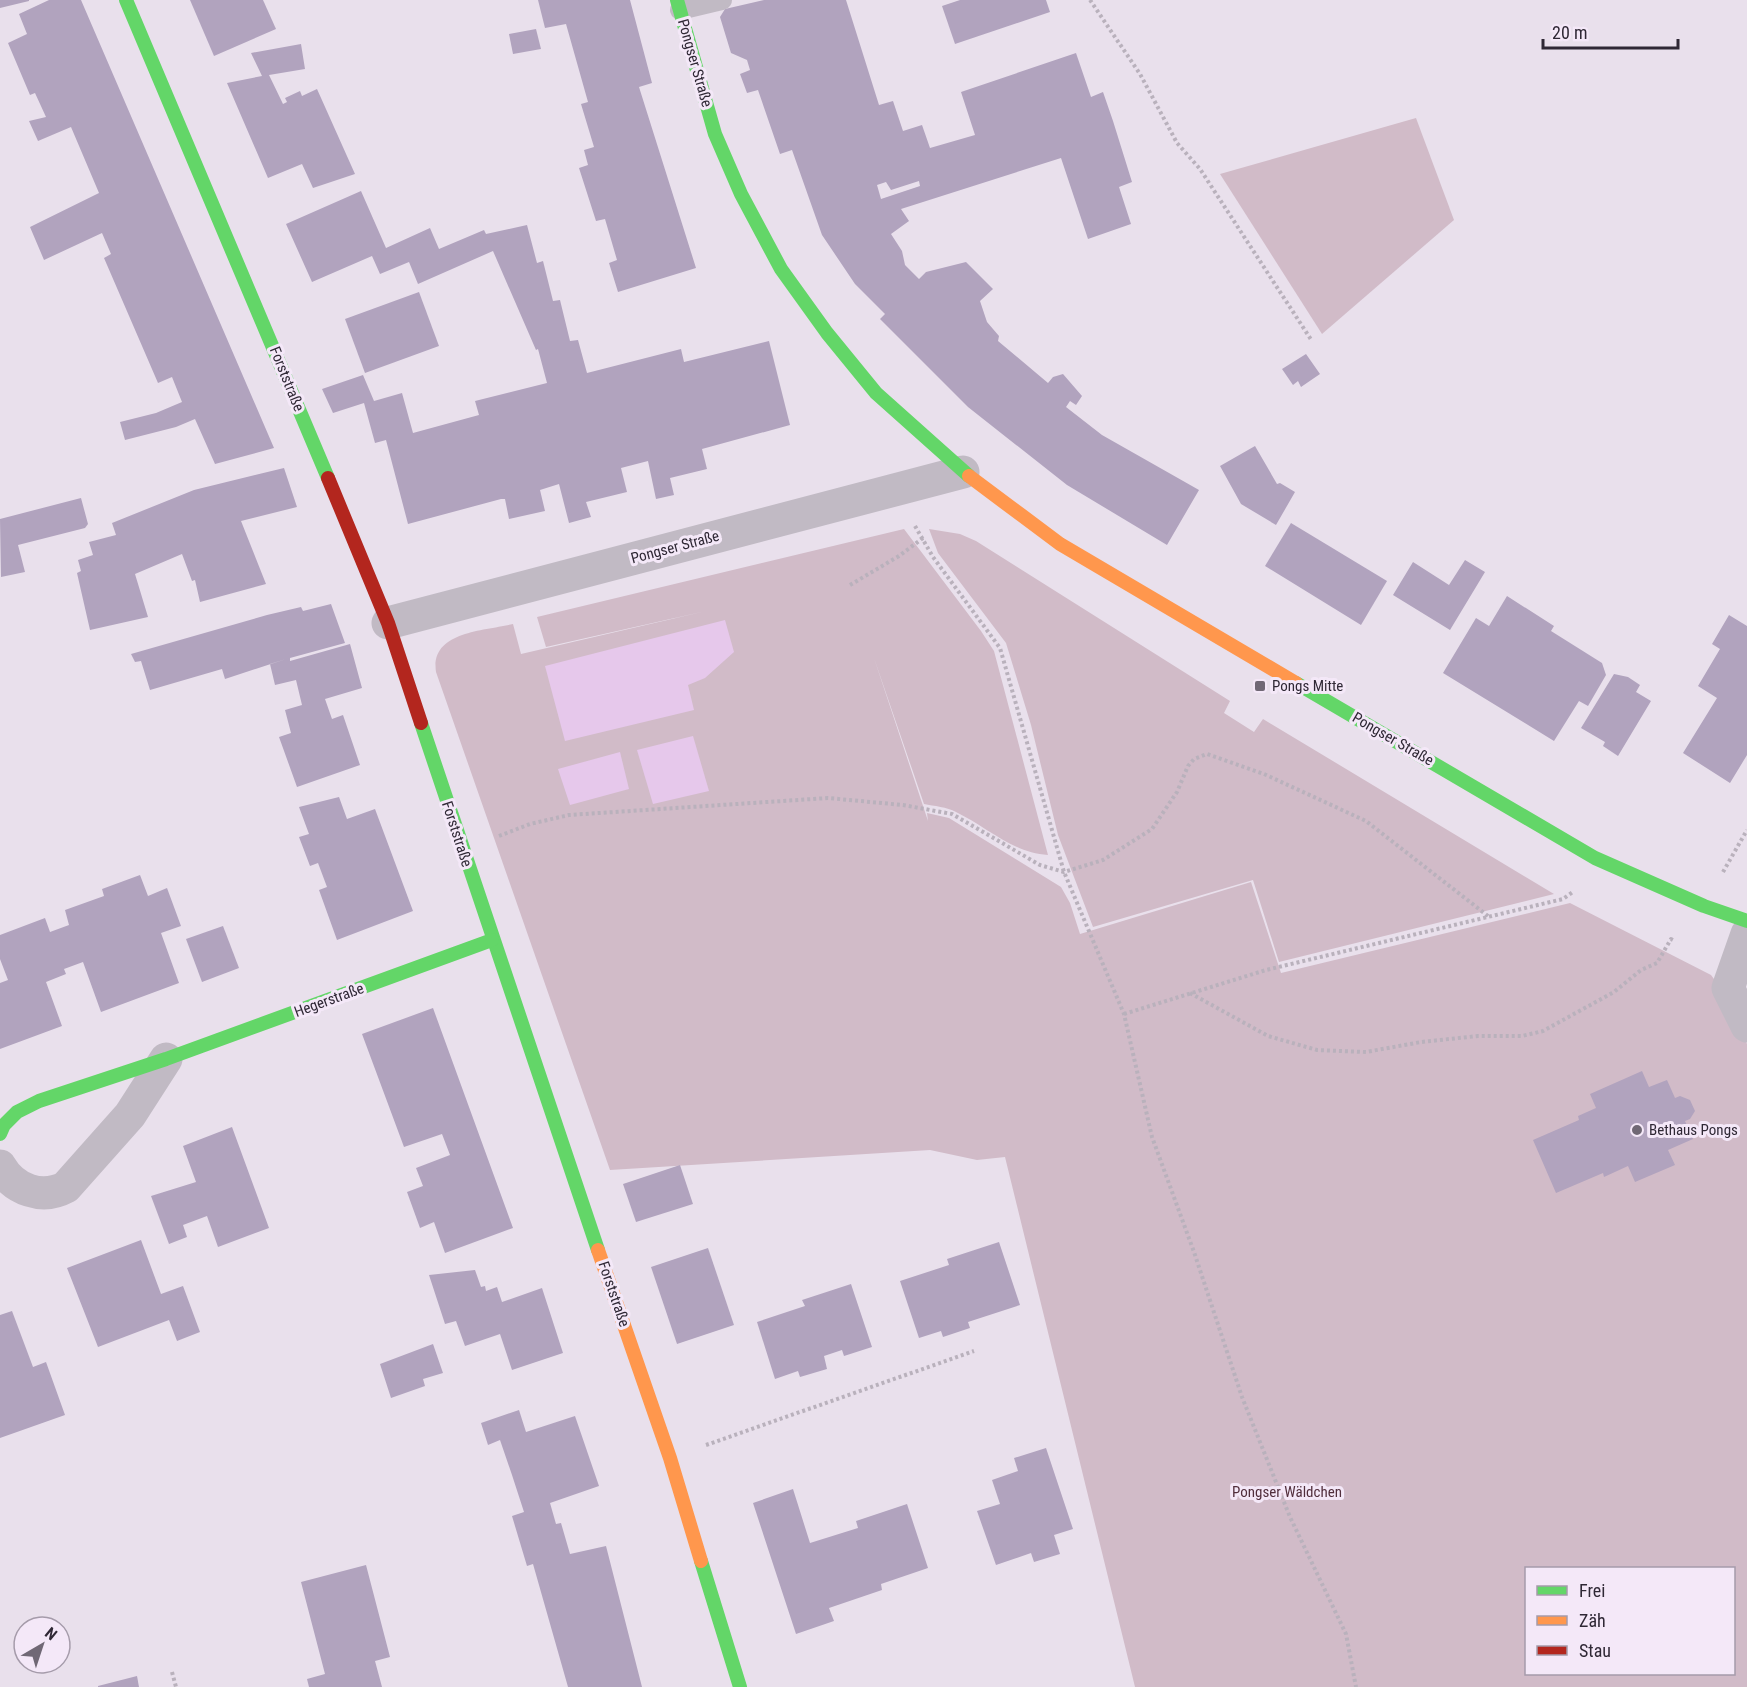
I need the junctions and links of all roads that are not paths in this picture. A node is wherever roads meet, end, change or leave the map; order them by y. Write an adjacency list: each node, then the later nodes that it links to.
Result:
1 (126, 0): 5 (street, Forststraße)
2 (722, 0): 3 (lane)
3 (678, 5): 4 (street, Pongser Straße)
4 (963, 472): 5 (street, Pongser Straße); 6 (street, Pongser Straße)
5 (388, 623): 7 (street, Forststraße)
6 (1747, 921)
7 (492, 940): 10 (street, Hegerstraße); 13 (street, Forststraße)
8 (1742, 948): 9 (street)
9 (1747, 1026)
10 (166, 1059): 11 (street, Hegerstraße); 12 (street)
11 (0, 1134)
12 (0, 1166)
13 (740, 1687)

